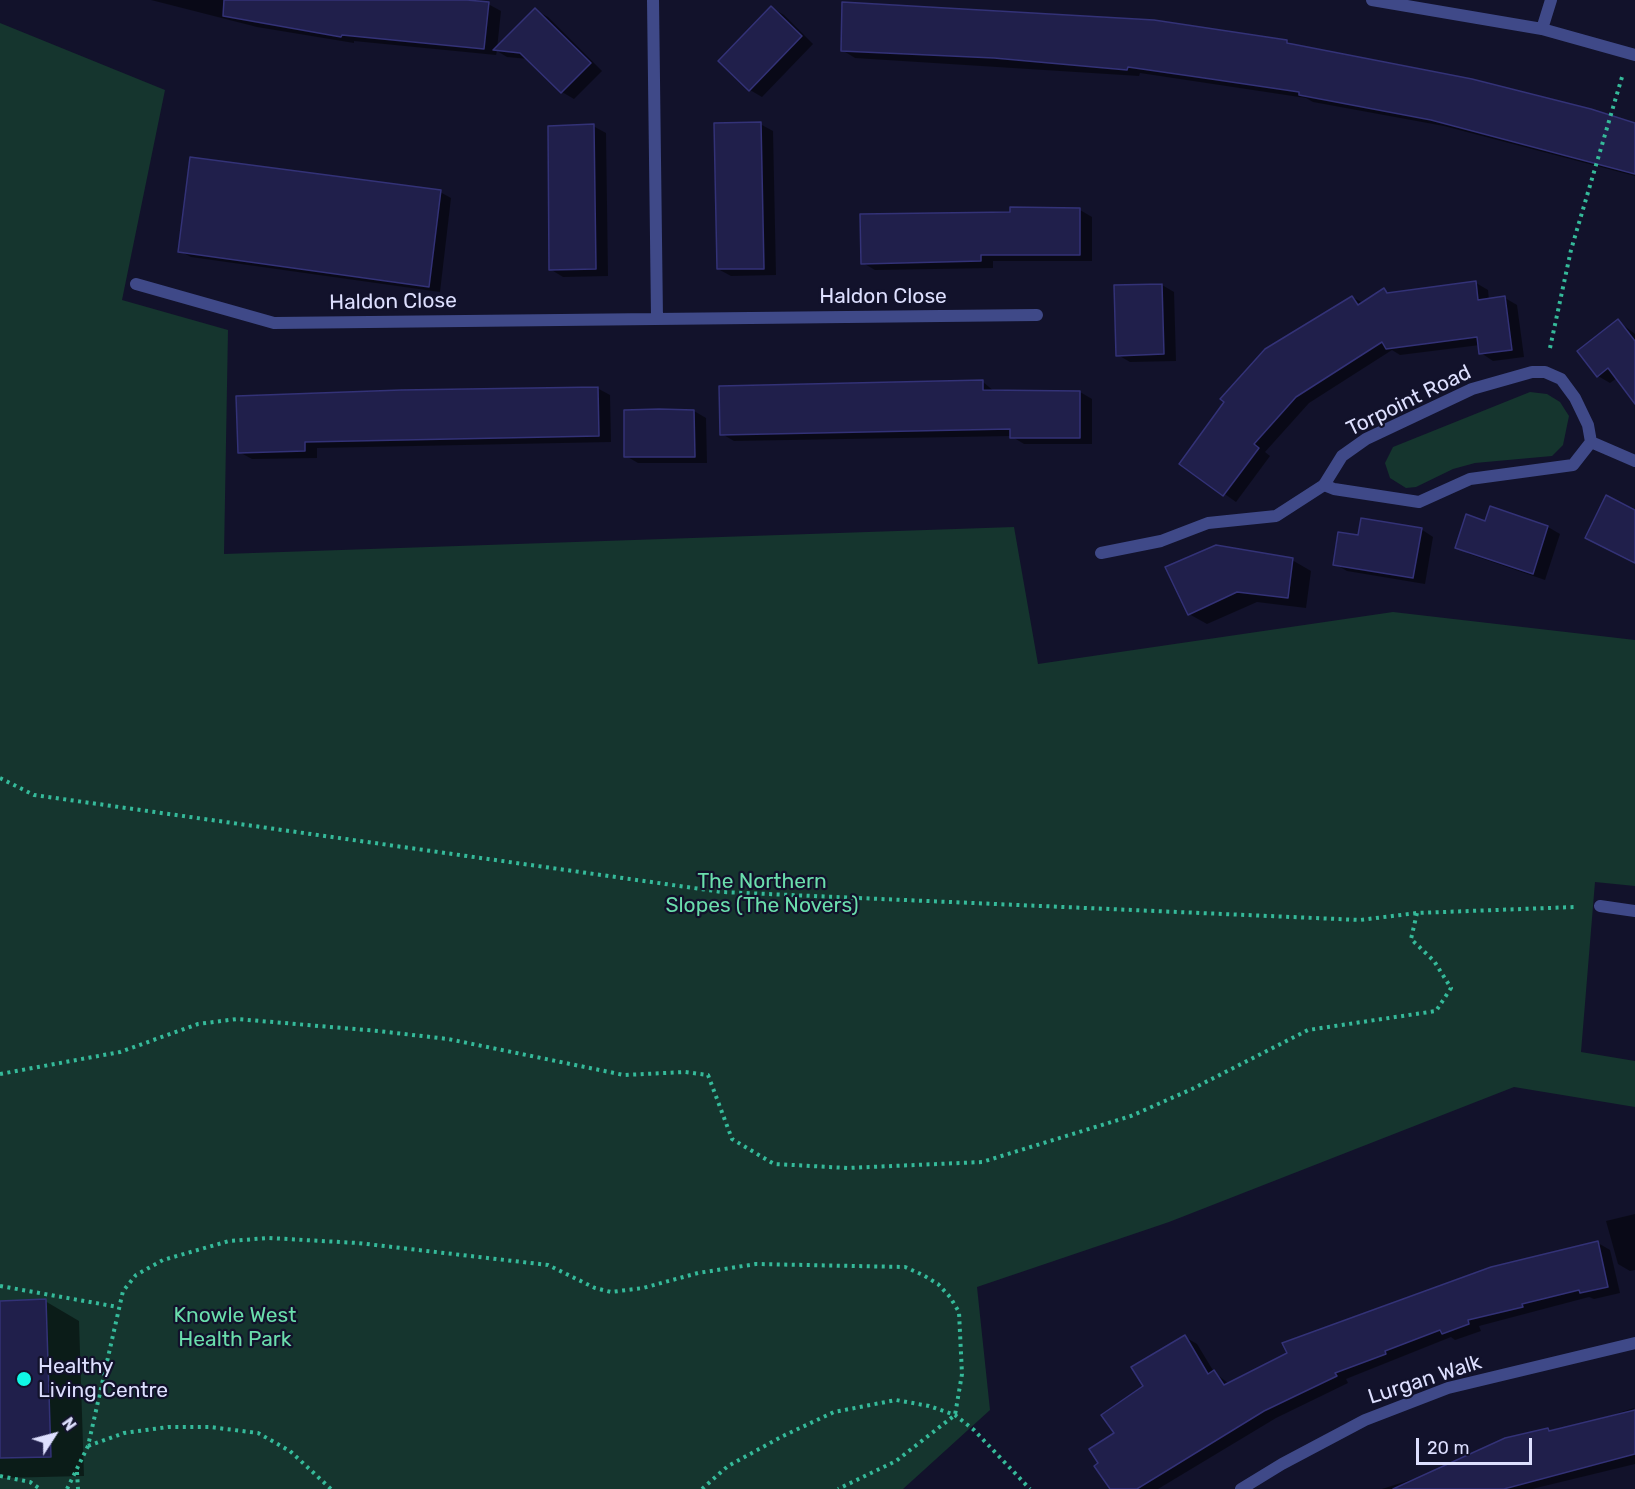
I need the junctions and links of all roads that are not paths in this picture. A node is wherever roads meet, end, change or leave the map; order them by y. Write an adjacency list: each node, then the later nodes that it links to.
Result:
1 (653, 0): 8 (street)
2 (1372, 0): 4 (street)
3 (1551, 0): 4 (street)
4 (1542, 28): 5 (street)
5 (1632, 54)
6 (136, 284): 8 (street, Haldon Close)
7 (1037, 315): 8 (street, Haldon Close)
8 (657, 318)
9 (1591, 442): 10 (street); 11 (street); 11 (street, Torpoint Road)
10 (1635, 461)
11 (1324, 484): 12 (street)
12 (1101, 554)
13 (1600, 906): 14 (street)
14 (1635, 911)
15 (1635, 1343): 16 (street, Lurgan Walk)
16 (1241, 1489)

